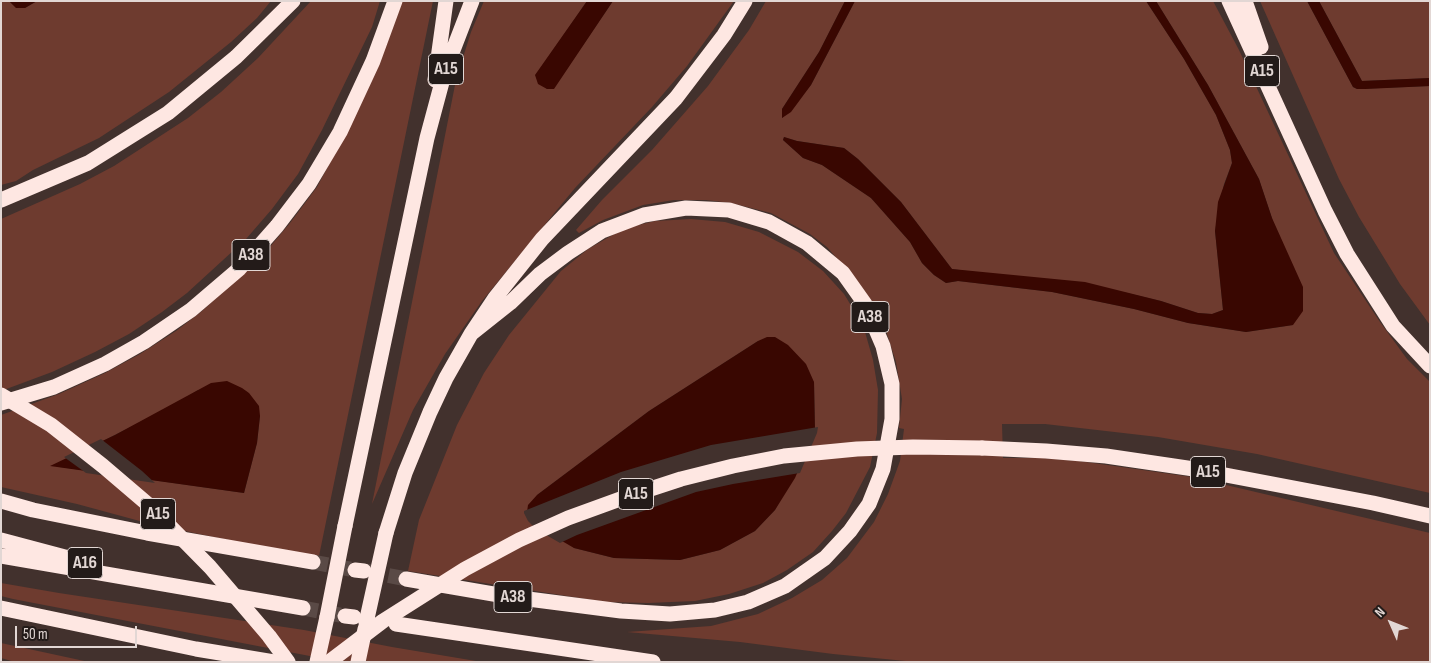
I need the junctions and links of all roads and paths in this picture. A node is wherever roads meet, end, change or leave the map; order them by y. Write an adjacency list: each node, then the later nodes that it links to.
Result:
1 (293, 1): 10 (highway)
2 (395, 1): 14 (highway, A38)
3 (446, 1): 8 (highway)
4 (472, 1): 8 (highway, A15)
5 (745, 1): 11 (highway, A38)
6 (1229, 1): 9 (highway, A15)
7 (1245, 1): 9 (highway)
8 (427, 138): 27 (highway, bridge)
9 (1293, 141): 12 (highway, A15)
10 (1, 200)
11 (471, 334): 20 (highway, A38); 29 (highway, A38, bridge)
12 (1430, 366)
13 (1, 395): 26 (highway, A15, bridge)
14 (1, 403)
15 (1, 501): 19 (highway)
16 (1430, 516): 28 (highway, A15, bridge)
17 (1, 540): 21 (highway, A16)
18 (1, 556): 21 (highway, A16)
19 (313, 562)
20 (406, 579)
21 (168, 586): 23 (highway, A16)
22 (1, 608): 25 (highway)
23 (303, 608)
24 (396, 624): 30 (highway)
25 (274, 662)
26 (288, 662)
27 (317, 662)
28 (329, 662)
29 (358, 662)
30 (653, 662)

